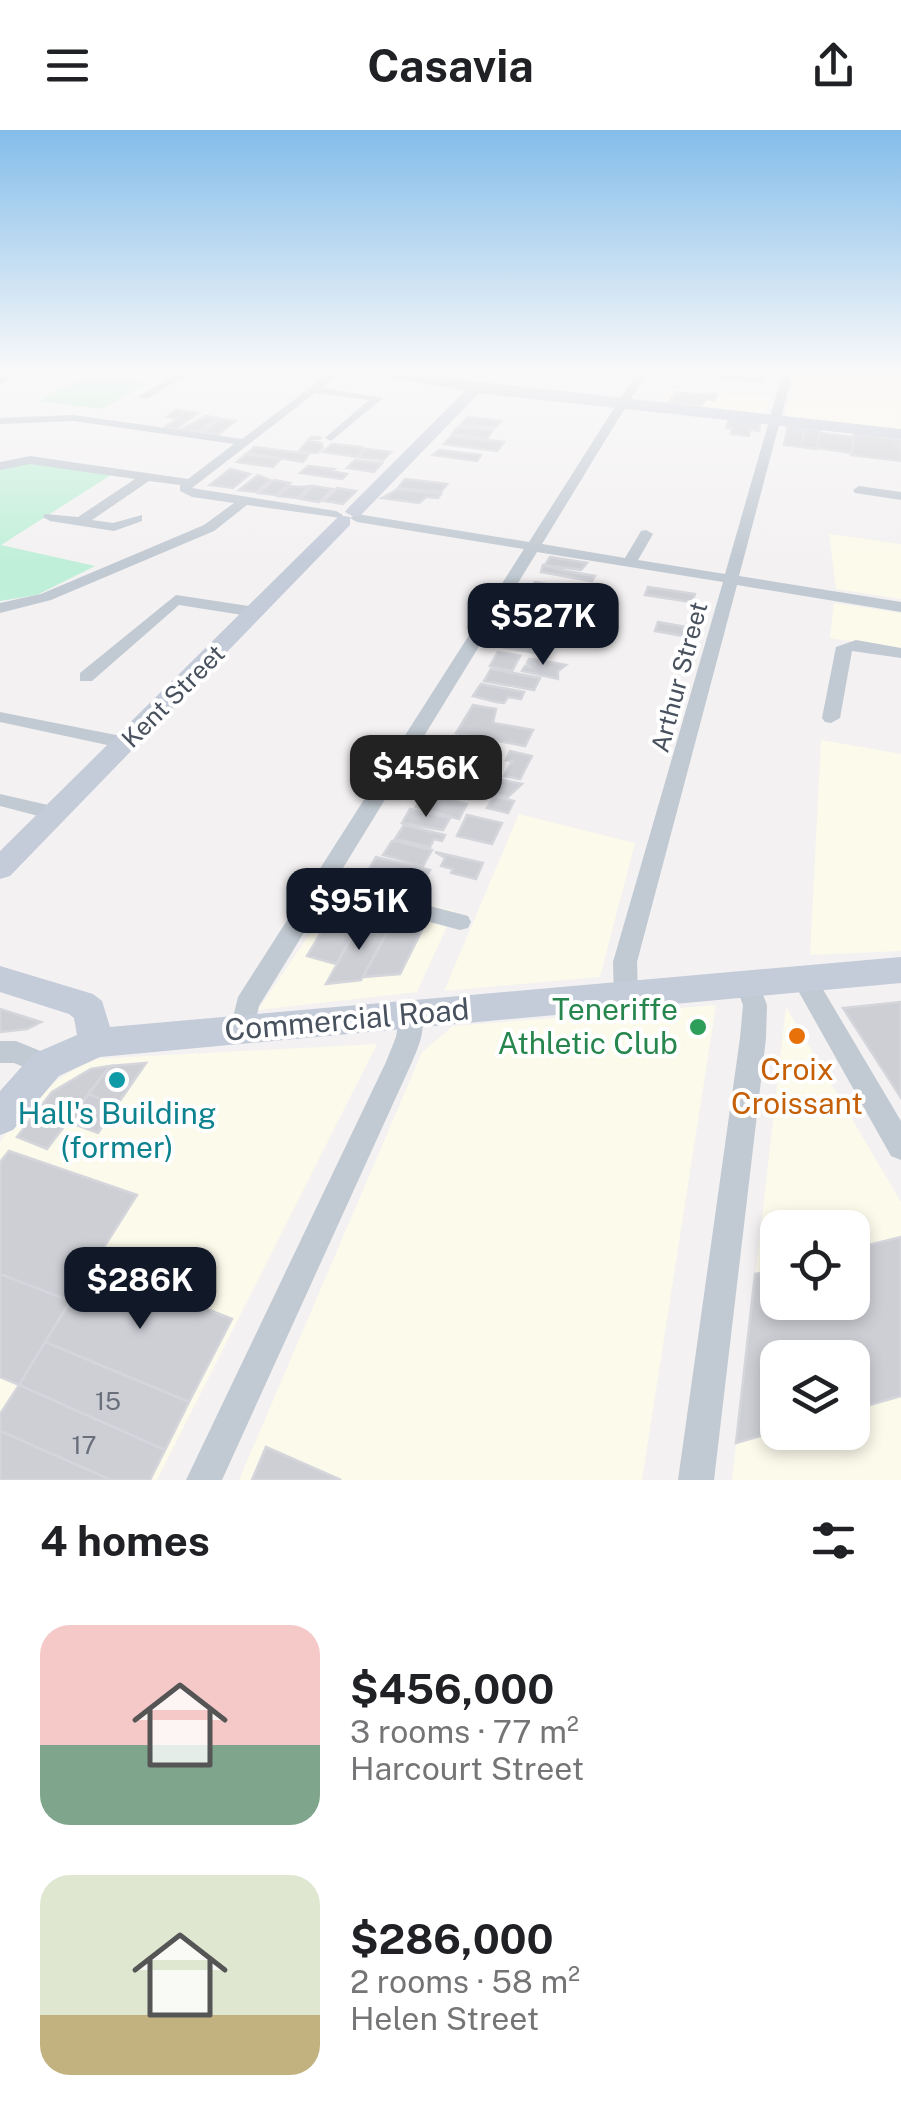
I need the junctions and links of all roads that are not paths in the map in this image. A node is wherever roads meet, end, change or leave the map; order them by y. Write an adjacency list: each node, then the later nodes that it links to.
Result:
1 (191, 435): 8 (street)
2 (251, 435): 8 (street)
3 (335, 435): 7 (street)
4 (430, 435): 16 (street, Kent Street)
5 (602, 435): 20 (street)
6 (771, 435): 22 (street, Arthur Street)
7 (331, 438)
8 (241, 442): 11 (street)
9 (0, 466): 10 (street)
10 (146, 476): 11 (street); 18 (street)
11 (186, 486): 14 (street)
12 (859, 490): 13 (street)
13 (901, 496)
14 (245, 501): 16 (street); 24 (street)
15 (50, 516): 18 (street)
16 (348, 517): 20 (street); 25 (street, Kent Street)
17 (137, 518): 18 (street)
18 (80, 522)
19 (646, 534): 21 (street)
20 (533, 545): 21 (street); 34 (street)
21 (630, 562): 22 (street)
22 (731, 578): 23 (street); 40 (street, Arthur Street)
23 (901, 607)
24 (0, 608)
25 (255, 612): 27 (street); 30 (street, Kent Street)
26 (901, 653): 29 (street)
27 (86, 677)
28 (0, 717): 30 (street)
29 (831, 718)
30 (126, 743): 32 (street, Kent Street)
31 (0, 800): 32 (street)
32 (54, 813): 33 (street, Kent Street)
33 (0, 869)
34 (321, 885): 35 (street); 42 (street)
35 (460, 922)
36 (901, 970): 37 (street, Commercial Road)
37 (803, 978): 39 (street, Commercial Road); 47 (street)
38 (0, 979): 43 (street)
39 (747, 984): 40 (street, Commercial Road); 49 (street)
40 (626, 995): 41 (street, Commercial Road)
41 (410, 1014): 42 (street, Commercial Road); 48 (street)
42 (244, 1030): 43 (street, Commercial Road)
43 (96, 1043): 45 (street, Commercial Road)
44 (0, 1052): 45 (street)
45 (46, 1065): 46 (street, Commercial Road)
46 (0, 1118)
47 (901, 1147)
48 (204, 1480)
49 (696, 1480)

